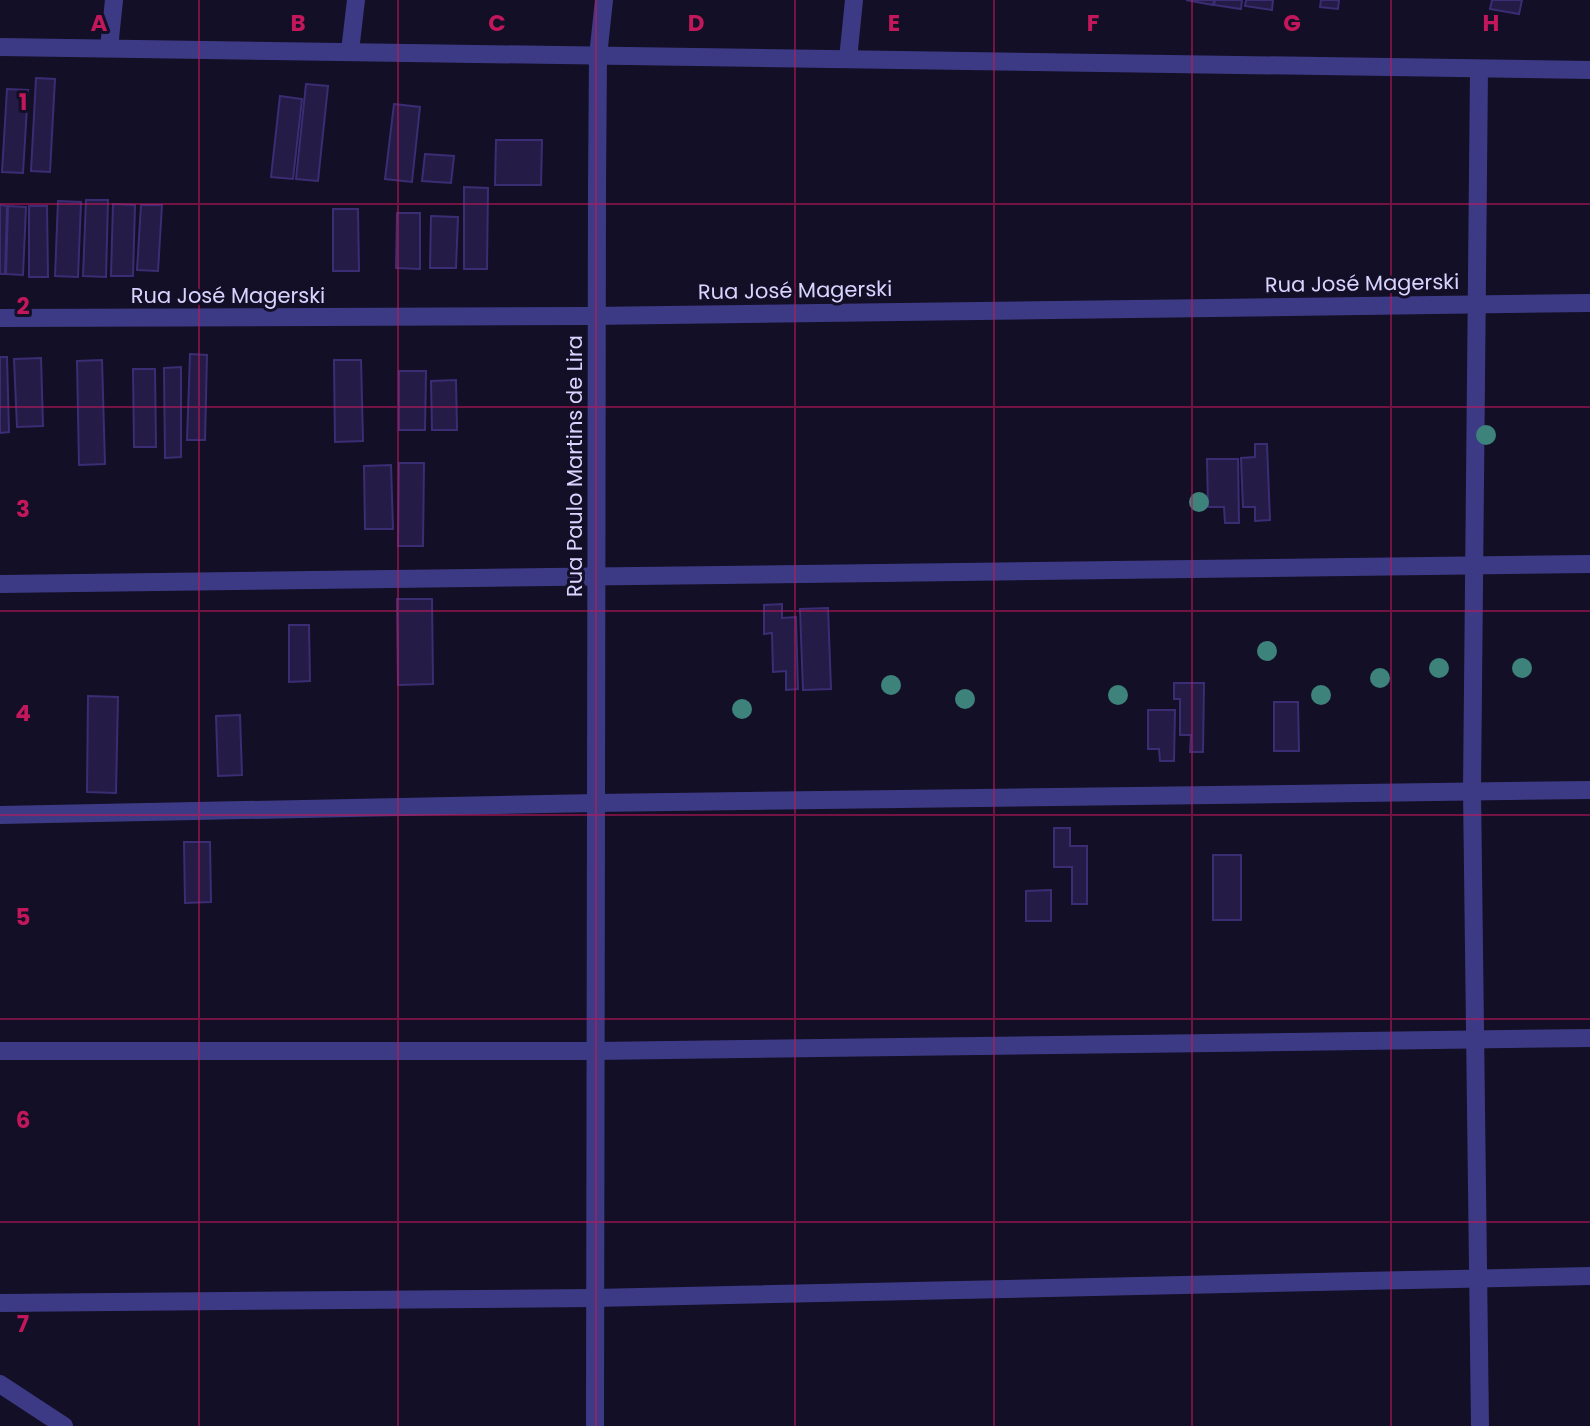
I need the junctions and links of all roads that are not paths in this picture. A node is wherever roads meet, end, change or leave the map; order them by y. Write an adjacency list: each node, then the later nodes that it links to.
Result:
1 (114, 0): 6 (street)
2 (356, 0): 7 (street)
3 (604, 0): 8 (street, Rua Paulo Martins de Lira)
4 (854, 0): 9 (street)
5 (0, 47): 6 (street)
6 (108, 48): 7 (street)
7 (351, 51): 8 (street)
8 (598, 56): 9 (street); 14 (street, Rua Paulo Martins de Lira)
9 (848, 59): 10 (street)
10 (1479, 69): 11 (street); 13 (street)
11 (1590, 70)
12 (1590, 303): 13 (street, Rua José Magerski)
13 (1476, 304): 14 (street, Rua José Magerski); 17 (street)
14 (597, 315): 15 (street, Rua José Magerski); 18 (street, Rua Paulo Martins de Lira)
15 (0, 318)
16 (1590, 564): 17 (street)
17 (1474, 567): 18 (street); 20 (street)
18 (597, 575): 19 (street); 22 (street, Rua Paulo Martins de Lira)
19 (0, 584)
20 (1472, 790): 21 (street); 22 (street); 25 (street)
21 (1590, 790)
22 (595, 803): 23 (street); 27 (street, Rua Paulo Martins de Lira)
23 (0, 815)
24 (1590, 1038): 25 (street)
25 (1474, 1042): 27 (street); 29 (street)
26 (0, 1051): 27 (street)
27 (594, 1051): 30 (street, Rua Paulo Martins de Lira)
28 (1590, 1276): 29 (street)
29 (1479, 1277): 30 (street); 35 (street)
30 (594, 1298): 31 (street); 34 (street, Rua Paulo Martins de Lira)
31 (0, 1303)
32 (0, 1384): 33 (street)
33 (64, 1426)
34 (595, 1426)
35 (1480, 1426)

